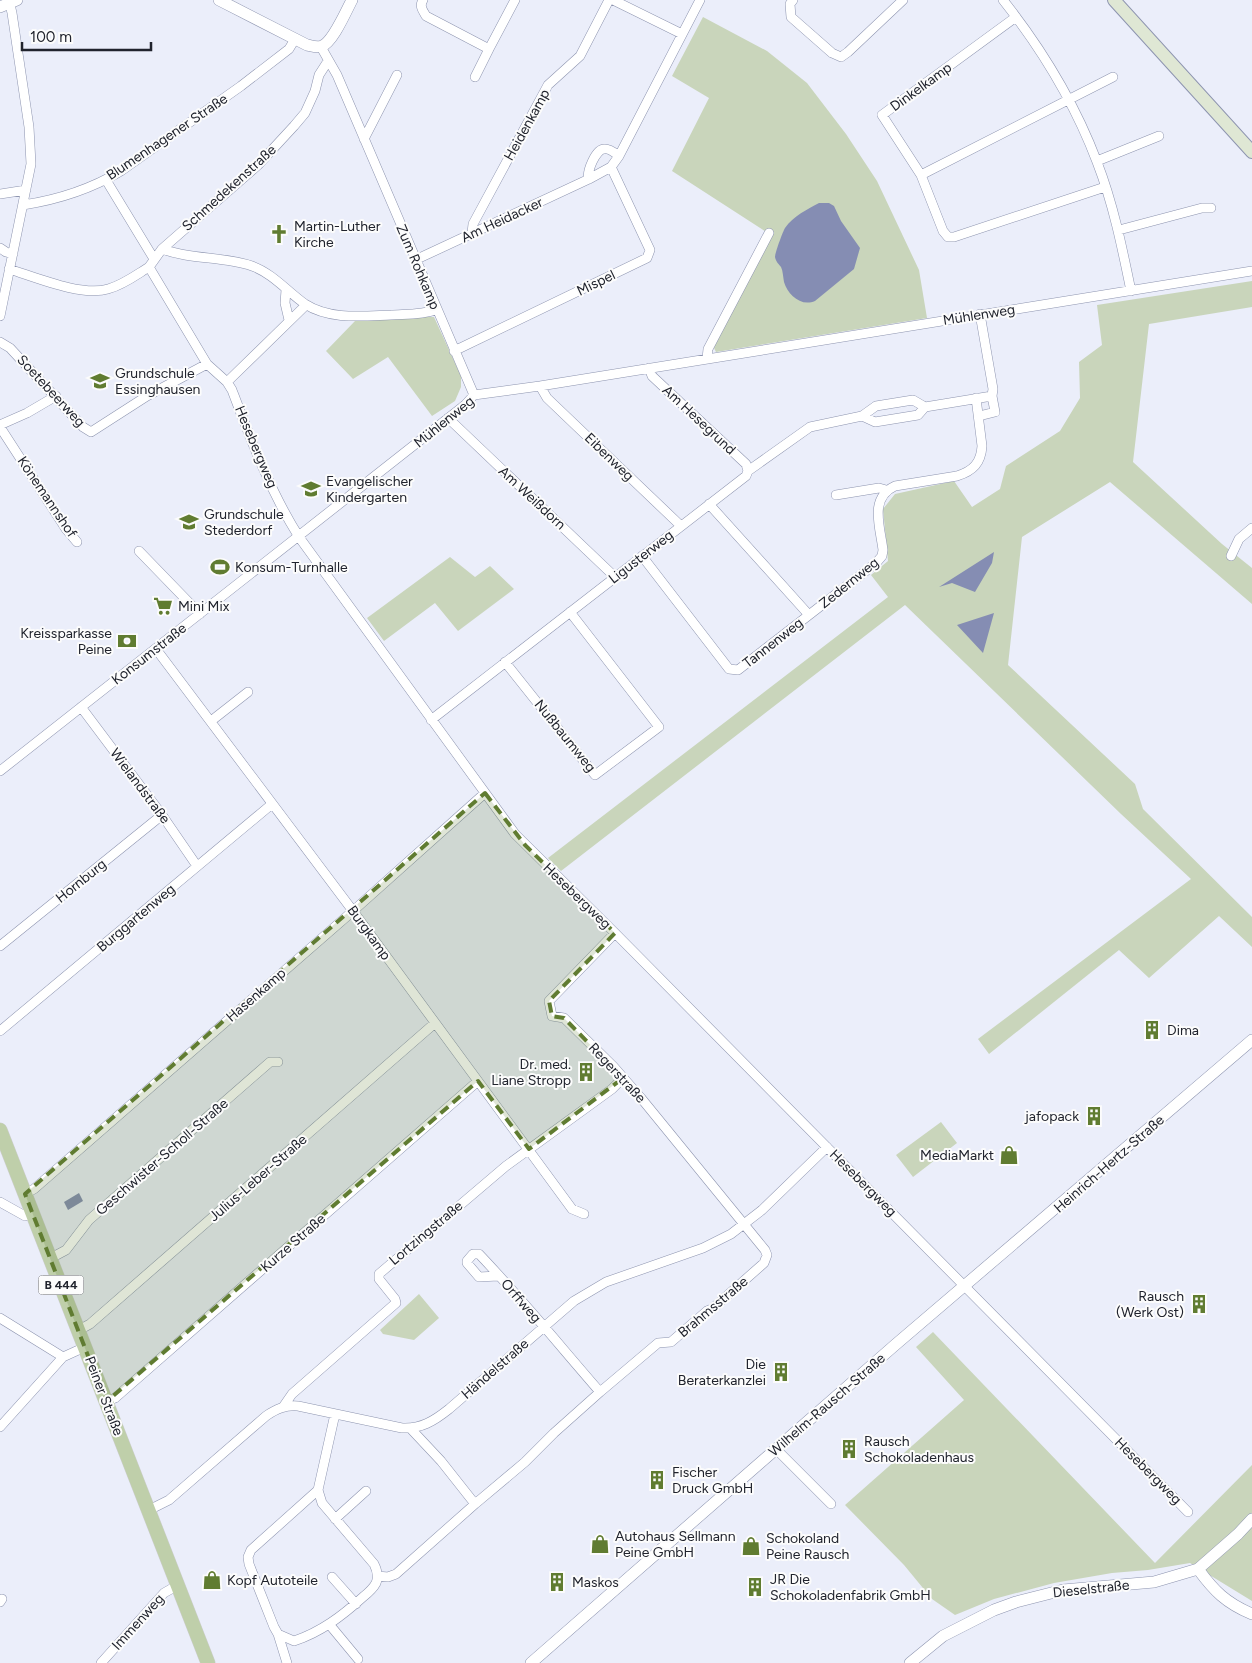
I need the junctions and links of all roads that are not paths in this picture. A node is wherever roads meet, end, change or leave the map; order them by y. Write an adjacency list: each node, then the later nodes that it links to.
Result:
1 (219, 0): 15 (street)
2 (352, 0): 16 (street)
3 (423, 0): 17 (street)
4 (515, 0): 17 (street)
5 (609, 0): 38 (street, Heidenkamp)
6 (613, 0): 14 (street)
7 (700, 0): 14 (street, Am Heidacker)
8 (793, 0): 9 (street)
9 (903, 0)
10 (1003, 0): 13 (street)
11 (1114, 0): 25 (main road)
12 (9, 2): 33 (street)
13 (1016, 17): 22 (street); 29 (street, Dinkelkamp)
14 (682, 34): 26 (street, Am Heidacker)
15 (295, 39): 16 (street); 31 (street, Blumenhagener Straße)
16 (321, 47): 18 (street, Zum Rohkamp)
17 (490, 49): 20 (street)
18 (328, 61): 24 (street, Zum Rohkamp); 41 (street, Schmedekenstraße)
19 (397, 76): 24 (street)
20 (475, 77)
21 (1113, 77): 22 (street)
22 (1068, 99): 27 (street); 29 (street)
23 (1159, 136): 27 (street)
24 (364, 139): 43 (street, Zum Rohkamp)
25 (1252, 152)
26 (619, 156): 28 (street, Am Heidacker); 30 (street)
27 (1097, 161): 32 (street)
28 (611, 167): 30 (street, Am Heidacker); 56 (street, Mispel)
29 (921, 175): 32 (street, Dinkelkamp)
30 (589, 179): 38 (street, Am Heidacker)
31 (106, 180): 35 (street, Blumenhagener Straße); 44 (street, Hesebergweg)
32 (1105, 187): 37 (street)
33 (26, 190): 34 (street); 35 (street)
34 (0, 194)
35 (23, 205): 42 (street)
36 (1211, 208): 37 (street)
37 (1119, 230): 48 (street)
38 (472, 233): 43 (street, Am Heidacker)
39 (769, 233): 57 (street)
40 (0, 248): 42 (street)
41 (162, 249): 44 (street, Schmedekenstraße); 47 (street)
42 (13, 254): 45 (street)
43 (415, 260): 51 (street, Zum Rohkamp)
44 (151, 263): 45 (street, Schmedekenstraße); 58 (street, Hesebergweg)
45 (9, 269): 49 (street)
46 (1252, 271): 48 (street, Mühlenweg)
47 (286, 290): 50 (street); 54 (street)
48 (1131, 291): 52 (street, Mühlenweg)
49 (2, 296): 53 (street)
50 (306, 305): 51 (street); 54 (street)
51 (436, 310): 56 (street, Zum Rohkamp)
52 (980, 314): 57 (street, Mühlenweg); 64 (street)
53 (0, 316)
54 (289, 320): 60 (street)
55 (0, 342): 63 (street, Soetebeerweg)
56 (454, 351): 62 (street, Zum Rohkamp)
57 (707, 359): 59 (street, Mühlenweg)
58 (207, 364): 60 (street, Hesebergweg); 63 (street, Soetebeerweg)
59 (649, 368): 61 (street, Mühlenweg); 71 (street, Am Hesegrund)
60 (227, 382): 77 (street, Hesebergweg)
61 (540, 386): 62 (street, Mühlenweg); 75 (street, Eibenweg)
62 (474, 395): 69 (street, Mühlenweg)
63 (56, 396): 70 (street)
64 (992, 396): 65 (street, Ligusterweg); 68 (street)
65 (976, 398): 66 (street, Ligusterweg); 68 (street)
66 (925, 406): 67 (street, Ligusterweg); 67 (street, Ligusterweg)
67 (862, 416): 71 (street, Ligusterweg)
68 (979, 416): 72 (street)
69 (448, 418): 77 (street, Mühlenweg); 82 (street, Am Weißdorn)
70 (0, 426): 78 (street, Könemannshof)
71 (748, 471): 74 (street, Ligusterweg)
72 (886, 490): 73 (street); 85 (street, Zedernweg)
73 (836, 496)
74 (709, 504): 75 (street, Ligusterweg); 85 (street, Tannenweg)
75 (680, 526): 80 (street, Ligusterweg)
76 (1252, 528): 81 (street)
77 (299, 537): 84 (street, Konsumstraße); 90 (street, Hesebergweg)
78 (77, 542)
79 (139, 551): 84 (street)
80 (642, 556): 82 (street, Ligusterweg); 85 (street, Tannenweg)
81 (1231, 556)
82 (615, 577): 83 (street, Ligusterweg)
83 (570, 612): 87 (street, Ligusterweg); 87 (street, Nußbaumweg)
84 (200, 614): 86 (street, Konsumstraße)
85 (809, 615)
86 (156, 649): 89 (street, Konsumstraße); 91 (street, Burgkamp)
87 (505, 662): 90 (street, Ligusterweg)
88 (248, 692): 91 (street)
89 (81, 707): 92 (street, Konsumstraße); 95 (street, Wielandstraße)
90 (431, 720): 93 (street, Hesebergweg)
91 (211, 721): 94 (street, Burgkamp)
92 (0, 772)
93 (485, 793): 97 (street, Hasenkamp); 98 (street, Hesebergweg)
94 (272, 804): 96 (street, Burggartenweg); 97 (street, Burgkamp)
95 (162, 815): 96 (street, Wielandstraße); 99 (street, Hornburg)
96 (197, 866): 101 (street, Burggartenweg)
97 (353, 911): 100 (street, Burgkamp); 109 (street, Hasenkamp)
98 (615, 933): 104 (street, Regerstraße); 107 (street, Hesebergweg)
99 (0, 946)
100 (435, 1023): 105 (street, Burgkamp); 119 (street, Julius-Leber-Straße)
101 (0, 1031)
102 (1252, 1040): 116 (street, Heinrich-Hertz-Straße)
103 (278, 1062): 114 (street, Geschwister-Scholl-Straße)
104 (623, 1078): 108 (street, Lortzingstraße); 113 (street, Regerstraße)
105 (478, 1081): 108 (street, Burgkamp); 123 (street, Kurze Straße)
106 (0, 1130): 109 (main road, Peiner Straße / B 444)
107 (827, 1147): 113 (street, Händelstraße); 116 (street, Hesebergweg)
108 (529, 1149): 111 (street, Burgkamp); 124 (street, Lortzingstraße)
109 (25, 1194): 112 (main road, Peiner Straße / B 444)
110 (0, 1202): 112 (street)
111 (584, 1214)
112 (33, 1215): 114 (main road, Peiner Straße / B 444)
113 (745, 1224): 118 (street, Händelstraße); 122 (street, Brahmsstraße)
114 (51, 1258): 119 (main road, Peiner Straße / B 444)
115 (498, 1276): 118 (street, Orffweg)
116 (965, 1286): 128 (street, Wilhelm-Rausch-Straße); 134 (street, Hesebergweg)
117 (0, 1318): 121 (street)
118 (543, 1327): 122 (street); 127 (street, Händelstraße)
119 (79, 1330): 120 (main road, Peiner Straße / B 444)
120 (85, 1347): 121 (street); 123 (main road, Peiner Straße / B 444)
121 (63, 1357): 126 (street)
122 (600, 1392): 131 (street, Brahmsstraße)
123 (106, 1402): 133 (main road, Peiner Straße / B 444)
124 (284, 1407): 125 (street, Händelstraße); 133 (street)
125 (335, 1414): 127 (street, Händelstraße); 129 (street)
126 (0, 1427)
127 (411, 1428): 131 (street)
128 (776, 1449): 132 (street); 149 (street, Wilhelm-Rausch-Straße)
129 (318, 1490): 135 (street); 144 (street)
130 (366, 1491): 135 (street)
131 (475, 1504): 138 (street, Brahmsstraße)
132 (831, 1504)
133 (149, 1510): 140 (main road, Peiner Straße / B 444)
134 (1188, 1512)
135 (335, 1519): 138 (street)
136 (1252, 1519): 137 (street)
137 (1198, 1569): 142 (street); 150 (street, Dieselstraße)
138 (377, 1576): 141 (street)
139 (332, 1577): 141 (street)
140 (178, 1585): 146 (street, Immenweg); 147 (main road, Peiner Straße / B 444)
141 (356, 1604): 143 (street)
142 (1252, 1614)
143 (329, 1624): 144 (street); 145 (street)
144 (278, 1634): 148 (street)
145 (358, 1659)
146 (101, 1663)
147 (208, 1663)
148 (287, 1663)
149 (531, 1663)
150 (910, 1663)

